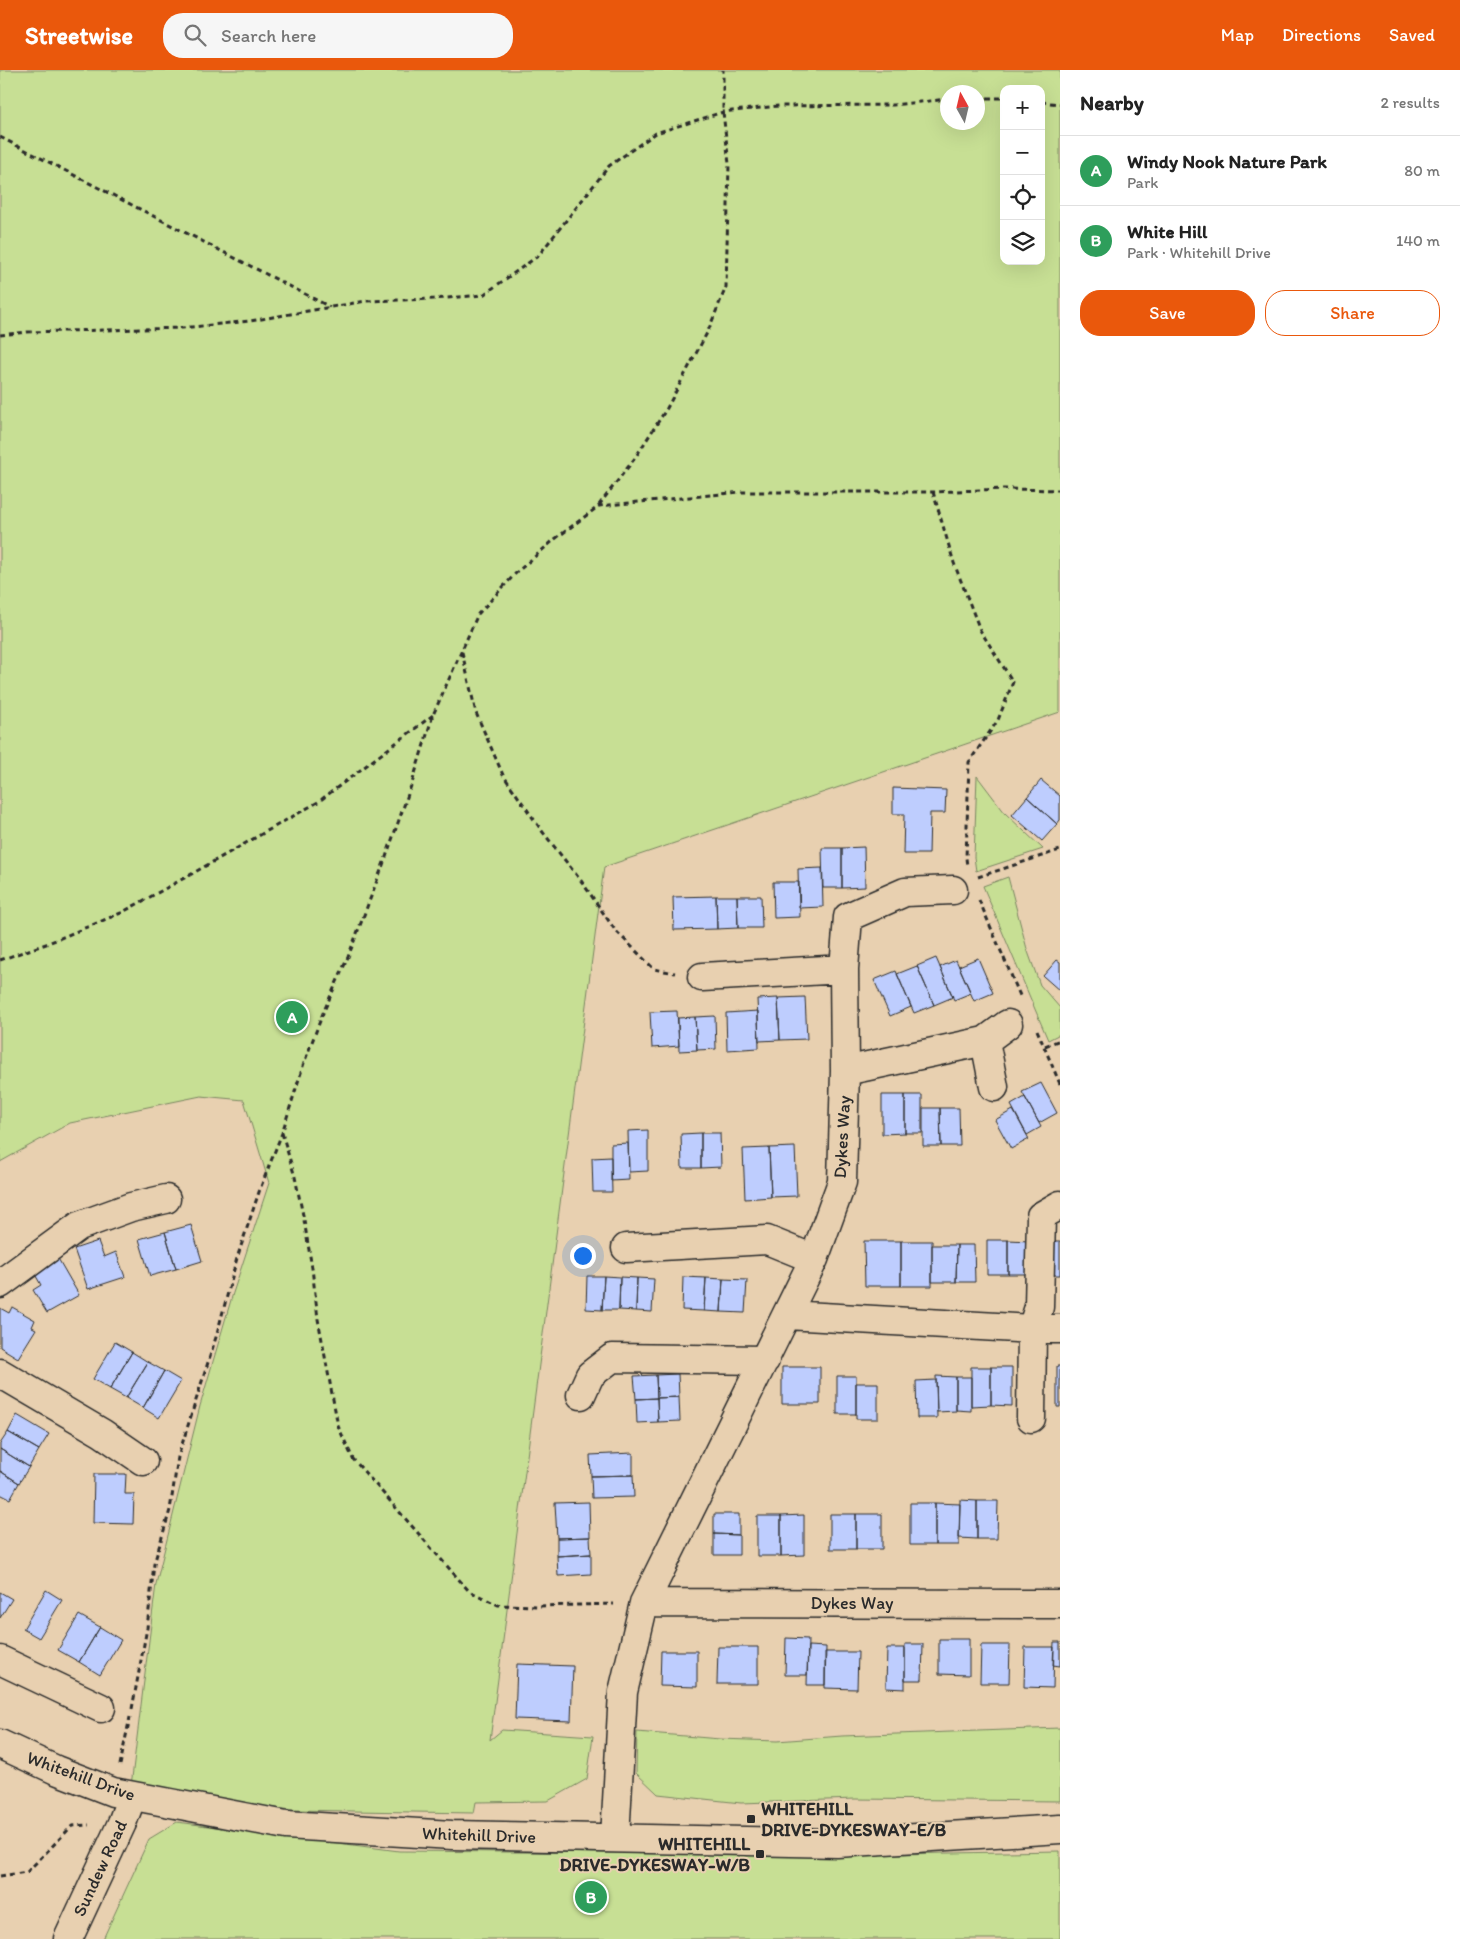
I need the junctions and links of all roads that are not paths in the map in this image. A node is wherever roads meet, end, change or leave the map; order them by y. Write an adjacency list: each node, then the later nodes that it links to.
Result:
1 (961, 885): 2 (street, Dykes Way)
2 (844, 969): 3 (street); 6 (street, Dykes Way)
3 (702, 977)
4 (1020, 1023): 5 (street)
5 (985, 1041): 6 (street, Dykes Way); 7 (street)
6 (845, 1071): 11 (street, Dykes Way)
7 (994, 1087)
8 (166, 1198): 12 (street)
9 (1060, 1205): 14 (street)
10 (626, 1248): 11 (street)
11 (814, 1259): 13 (street, Dykes Way)
12 (0, 1284)
13 (787, 1315): 14 (street); 16 (street, Dykes Way)
14 (1032, 1329): 15 (street); 19 (street)
15 (1060, 1329)
16 (765, 1360): 18 (street); 21 (street, Dykes Way)
17 (0, 1373): 20 (street)
18 (581, 1395)
19 (1031, 1418)
20 (143, 1461)
21 (644, 1603): 22 (street, Dykes Way); 28 (street, Dykes Way)
22 (1060, 1604)
23 (0, 1660): 24 (street)
24 (101, 1708)
25 (0, 1744): 26 (street, Whitehill Drive)
26 (122, 1794): 28 (street, Whitehill Drive); 29 (street, Sundew Road)
27 (1060, 1829): 28 (street, Whitehill Drive)
28 (615, 1838)
29 (68, 1939)

